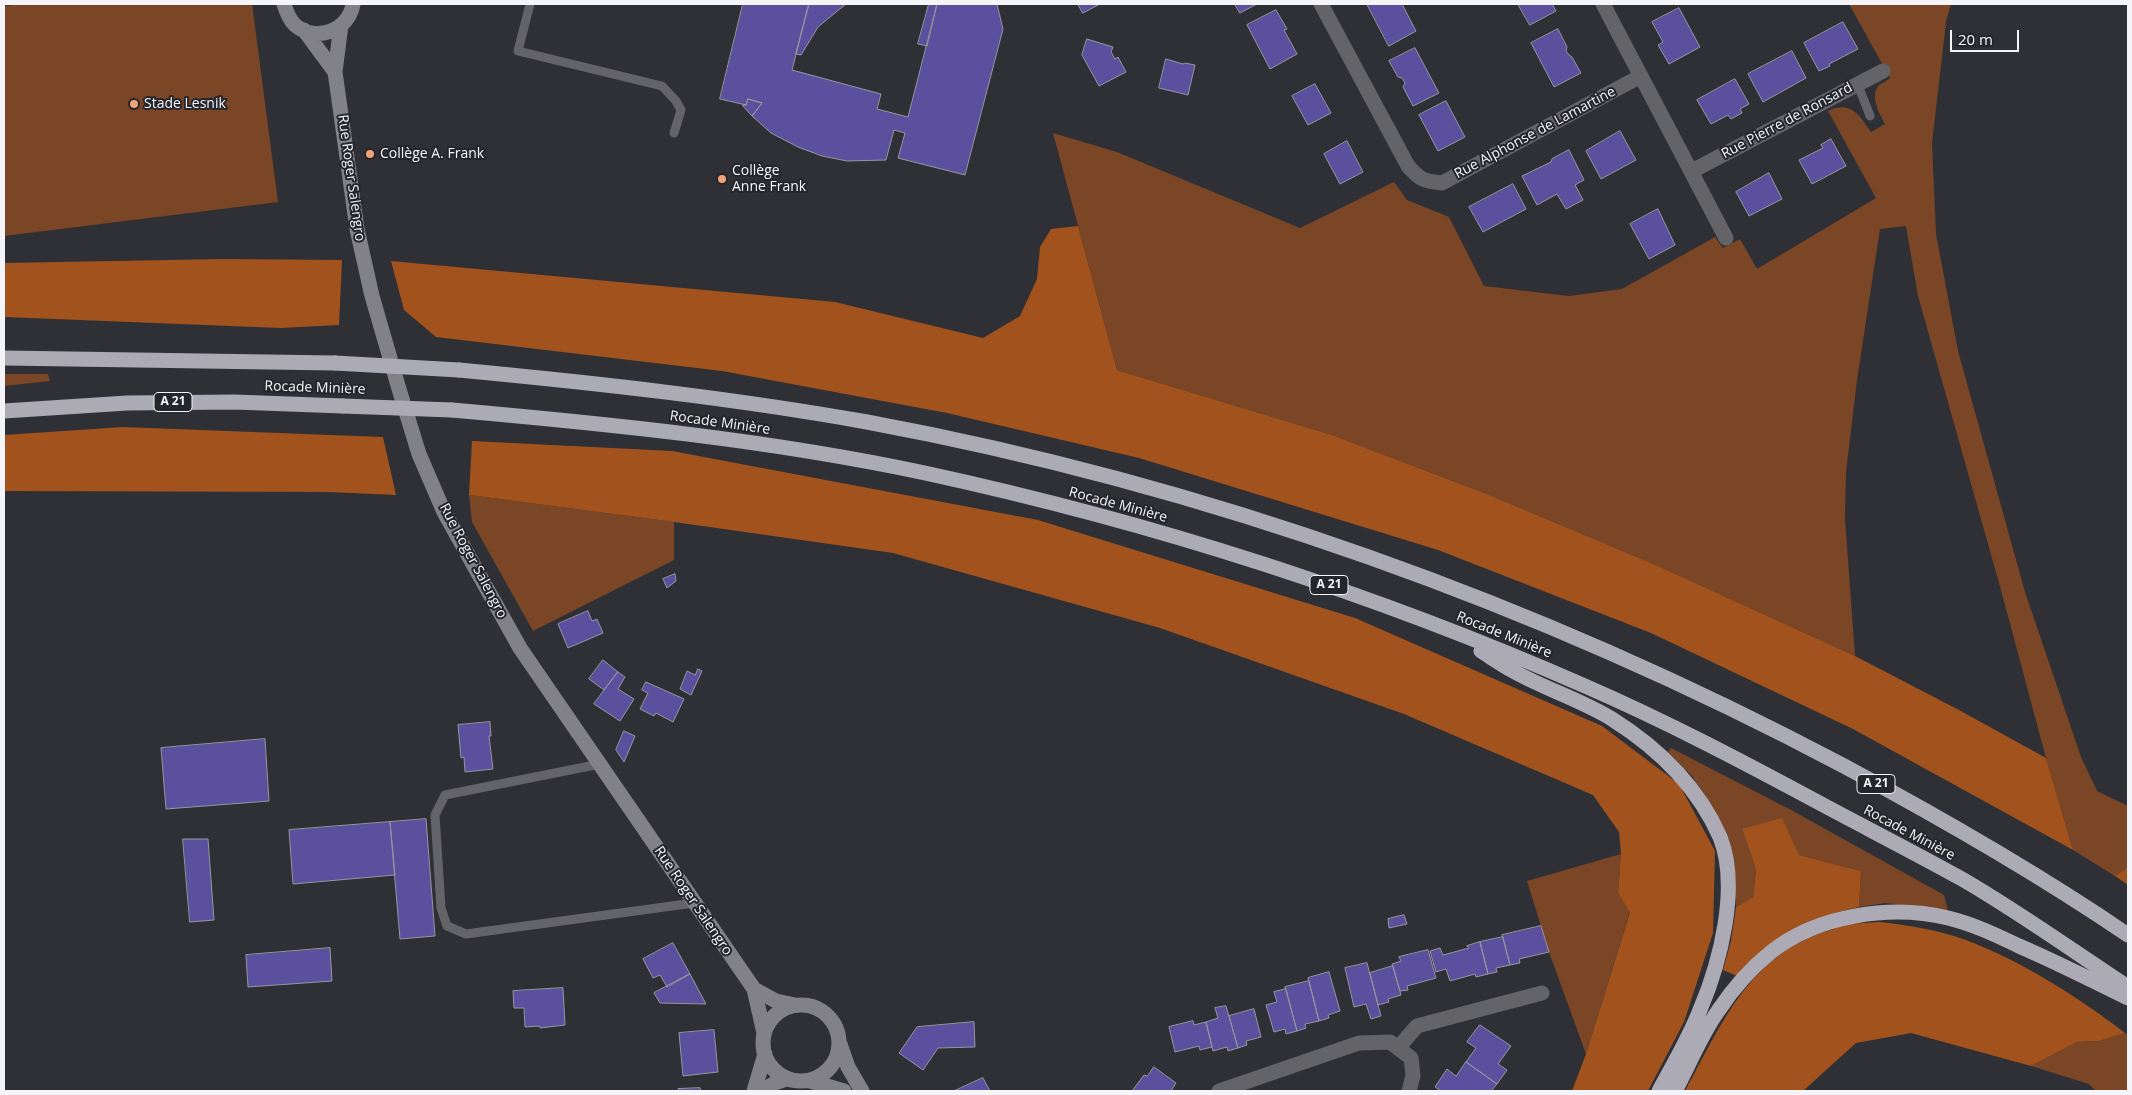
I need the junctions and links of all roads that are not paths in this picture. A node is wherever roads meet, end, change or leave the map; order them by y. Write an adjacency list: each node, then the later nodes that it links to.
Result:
1 (284, 4): 7 (street, Rue Roger Salengro)
2 (530, 4): 13 (lane)
3 (1322, 4): 10 (street, Rue Alphonse de Lamartine)
4 (1603, 4): 10 (street)
5 (354, 6): 6 (street)
6 (341, 25): 7 (street); 9 (street, Rue Roger Salengro)
7 (304, 30): 9 (street, Rue Roger Salengro)
8 (1883, 71): 11 (street, Rue Pierre de Ronsard)
9 (335, 72): 19 (street, Rue Roger Salengro)
10 (1641, 76): 14 (street)
11 (1858, 84): 12 (lane); 14 (street, Rue Pierre de Ronsard)
12 (1870, 116)
13 (674, 133)
14 (1692, 171): 15 (street)
15 (1726, 238)
16 (4, 358): 21 (highway, Rocade Minière / A 21, bridge)
17 (4, 411): 18 (highway, Rocade Minière / A 21, bridge)
18 (1446, 629): 22 (highway, Rocade Minière / A 21); 40 (highway)
19 (600, 764): 20 (street, Rue Roger Salengro); 20 (lane)
20 (694, 903): 23 (street, Rue Roger Salengro)
21 (2128, 936)
22 (2128, 987)
23 (754, 989): 26 (street, Rue Roger Salengro); 27 (street, Rue Roger Salengro)
24 (1542, 993): 29 (street)
25 (2128, 998): 41 (highway)
26 (794, 1005): 27 (street); 28 (street)
27 (764, 1033): 30 (street)
28 (840, 1044): 32 (street); 37 (street)
29 (1398, 1048): 33 (street); 39 (street)
30 (765, 1054): 31 (street); 34 (street)
31 (787, 1079): 32 (street); 35 (street)
32 (810, 1080): 36 (street)
33 (1248, 1087): 38 (street)
34 (754, 1091)
35 (762, 1091)
36 (844, 1091)
37 (862, 1091)
38 (1220, 1091)
39 (1409, 1091)
40 (1659, 1091)
41 (1675, 1091)

